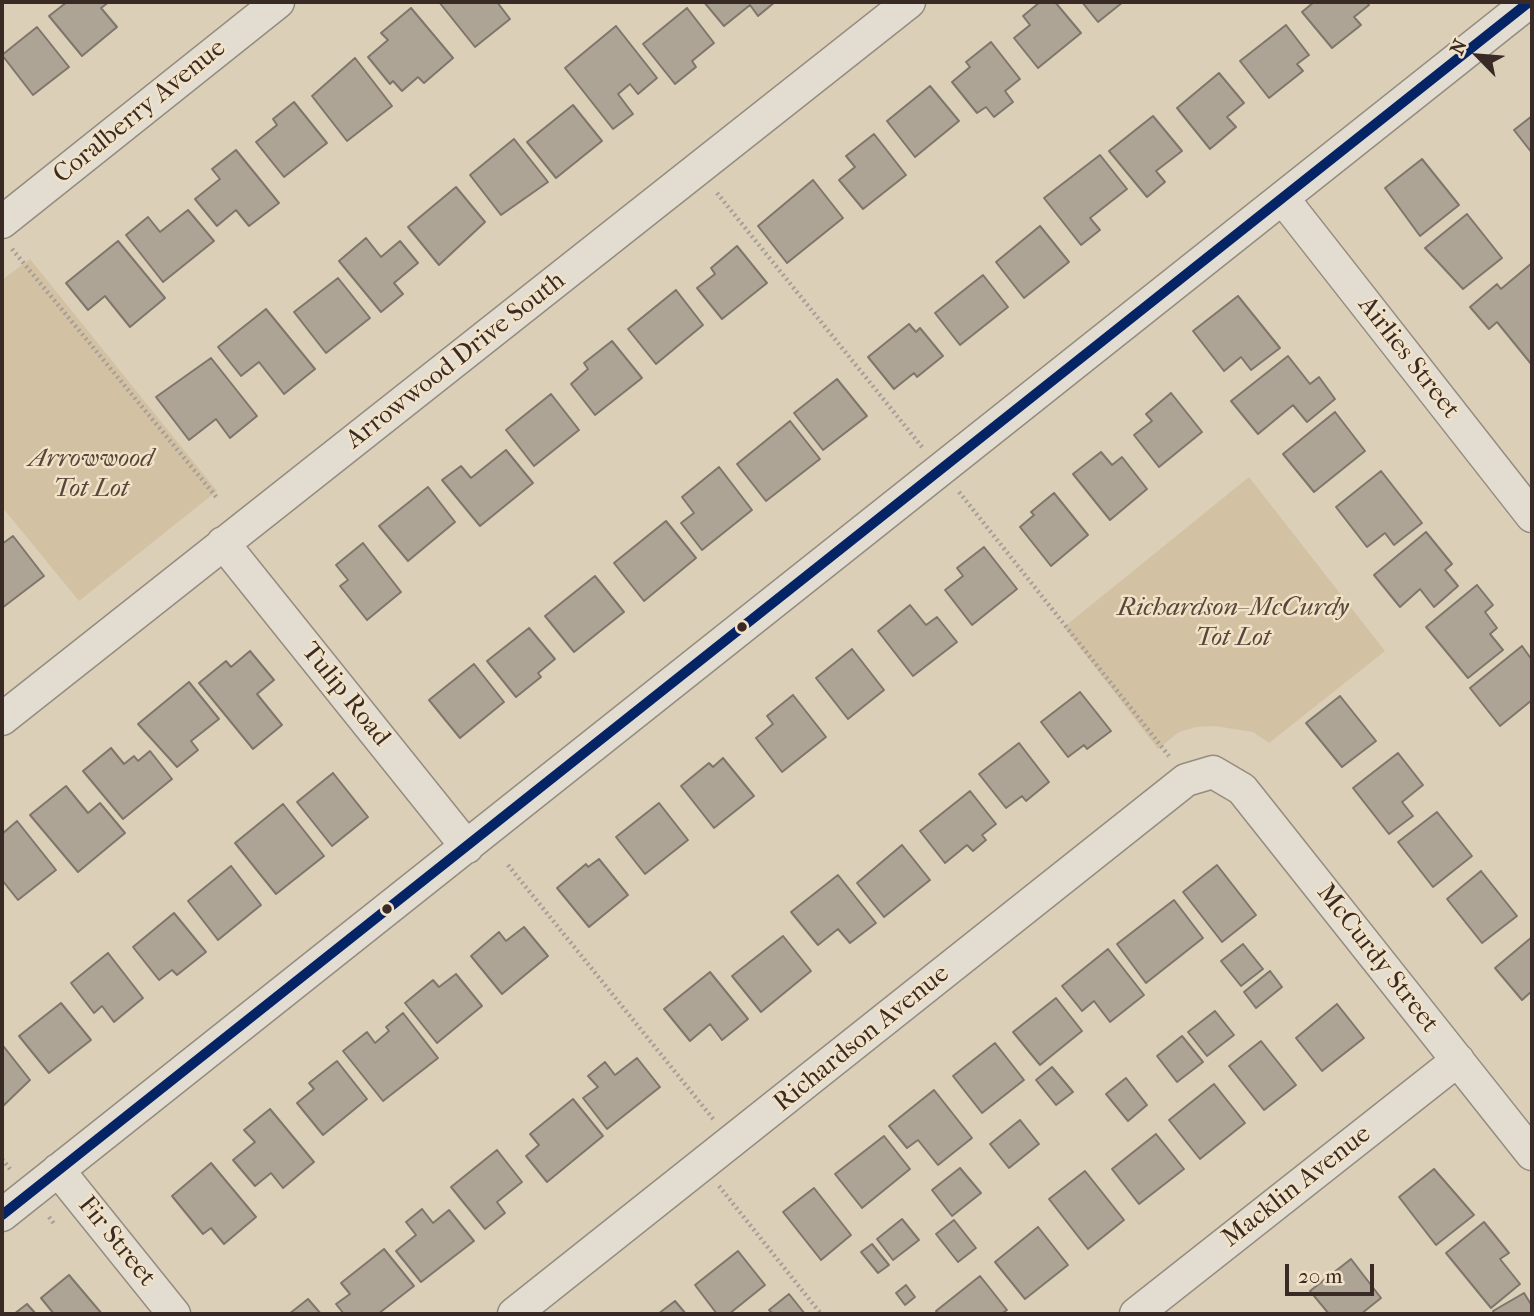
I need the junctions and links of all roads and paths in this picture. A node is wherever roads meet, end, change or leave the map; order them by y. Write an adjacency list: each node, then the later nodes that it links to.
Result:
1 (278, 2): 5 (street, Coralberry Avenue)
2 (909, 2): 8 (street, Arrowwood Drive South)
3 (1529, 2): 4 (street)
4 (1284, 200): 7 (street, Airlies Street); 11 (street)
5 (5, 234): 6 (path)
6 (218, 499)
7 (1532, 516)
8 (223, 543): 9 (street, Arrowwood Drive South); 11 (street, Tulip Road)
9 (2, 719)
10 (1213, 772): 13 (street, McCurdy Street); 14 (street, Richardson Avenue)
11 (467, 847): 17 (street)
12 (508, 864): 14 (path)
13 (1458, 1060): 15 (street, McCurdy Street); 22 (street, Macklin Avenue)
14 (732, 1142): 16 (street, Richardson Avenue)
15 (1532, 1154)
16 (702, 1165): 20 (street, Richardson Avenue); 21 (path)
17 (58, 1170): 18 (street); 19 (street, Fir Street)
18 (2, 1215)
19 (174, 1314)
20 (514, 1314)
21 (821, 1314)
22 (1136, 1314)

